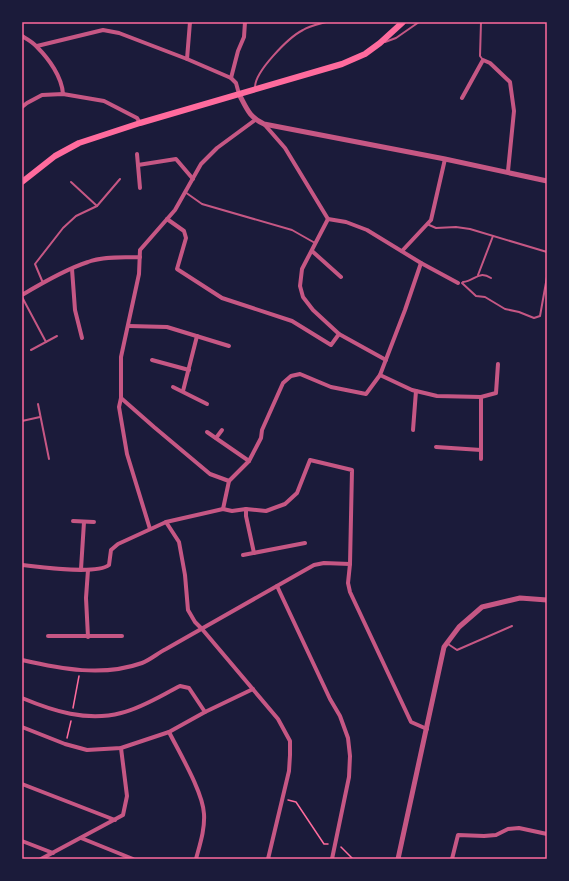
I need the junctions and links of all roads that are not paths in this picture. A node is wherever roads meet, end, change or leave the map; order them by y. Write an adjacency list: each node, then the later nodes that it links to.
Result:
1 (190, 22): 12 (street)
2 (245, 22): 14 (street)
3 (326, 22): 15 (lane)
4 (403, 22): 10 (main road)
5 (419, 22): 10 (lane)
6 (481, 22): 13 (lane)
7 (547, 24): 9 (lane)
8 (22, 36): 11 (street)
9 (547, 42)
10 (380, 43): 15 (main road)
11 (37, 46): 12 (street); 16 (street)
12 (187, 59): 14 (street)
13 (483, 60): 18 (street); 26 (street)
14 (231, 78): 17 (street)
15 (256, 89): 17 (main road)
16 (63, 94): 19 (street); 21 (street)
17 (239, 94): 20 (street); 21 (main road)
18 (462, 98)
19 (22, 107)
20 (255, 120): 22 (street); 28 (street)
21 (140, 123): 30 (main road)
22 (264, 124): 24 (street); 36 (street)
23 (137, 154): 25 (street)
24 (445, 159): 26 (street); 37 (street)
25 (138, 165): 28 (street); 32 (street)
26 (508, 171): 29 (street)
27 (120, 179): 34 (lane)
28 (193, 179): 33 (street)
29 (547, 181)
30 (22, 182)
31 (71, 182): 34 (lane)
32 (140, 188)
33 (185, 192): 35 (street); 39 (lane)
34 (97, 206): 50 (lane)
35 (167, 219): 43 (street); 54 (street)
36 (328, 219): 39 (street); 41 (street)
37 (427, 224): 38 (lane); 41 (street)
38 (493, 236): 42 (lane); 46 (lane)
39 (314, 243): 40 (street)
40 (312, 251): 47 (street); 54 (street)
41 (402, 251): 44 (street)
42 (547, 252)
43 (140, 257): 45 (street); 53 (street)
44 (421, 263): 51 (street); 62 (street)
45 (72, 269): 50 (street); 57 (street)
46 (478, 275): 49 (lane); 51 (lane)
47 (341, 276)
48 (547, 277): 51 (lane)
49 (491, 278)
50 (42, 283): 52 (street)
51 (460, 283)
52 (22, 296): 58 (lane)
53 (129, 326): 56 (street); 70 (street)
54 (339, 334): 62 (street)
55 (57, 336): 58 (lane)
56 (197, 336): 59 (street); 64 (street)
57 (82, 338)
58 (46, 342): 60 (lane)
59 (229, 346)
60 (31, 350)
61 (152, 360): 64 (street)
62 (386, 360): 65 (street)
63 (498, 364): 69 (street)
64 (189, 370): 67 (street)
65 (380, 375): 68 (street); 83 (street)
66 (173, 387): 67 (street)
67 (183, 391): 72 (street)
68 (416, 391): 69 (street); 76 (street)
69 (481, 397): 80 (street)
70 (121, 398): 84 (street); 91 (street)
71 (38, 404): 73 (lane)
72 (208, 404)
73 (40, 417): 74 (lane); 81 (lane)
74 (22, 421)
75 (222, 430): 78 (street)
76 (413, 430)
77 (207, 432): 78 (street)
78 (216, 438): 83 (street)
79 (436, 448): 80 (street)
80 (481, 450): 82 (street)
81 (49, 459)
82 (481, 459)
83 (249, 461): 84 (street)
84 (229, 481): 85 (street)
85 (223, 509): 86 (street); 90 (street)
86 (246, 509): 93 (street); 95 (street)
87 (73, 521): 88 (street)
88 (84, 522): 89 (street); 97 (street)
89 (94, 522)
90 (166, 522): 91 (street); 102 (street)
91 (150, 529): 98 (street)
92 (305, 543): 93 (street)
93 (254, 553): 94 (street)
94 (243, 555)
95 (350, 564): 99 (street); 112 (street)
96 (22, 565): 97 (street)
97 (81, 569): 98 (street)
98 (88, 570): 105 (street)
99 (277, 586): 102 (street); 125 (street)
100 (547, 600): 106 (street)
101 (512, 626): 106 (lane)
102 (202, 629): 107 (street); 108 (street)
103 (48, 636): 105 (street)
104 (122, 636): 105 (street)
105 (88, 637)
106 (447, 644): 112 (street)
107 (22, 660)
108 (253, 690): 110 (street); 124 (street)
109 (22, 698): 110 (street)
110 (205, 712): 113 (street)
111 (22, 728): 114 (street)
112 (427, 729): 126 (street)
113 (169, 732): 114 (street); 123 (street)
114 (121, 748): 116 (street)
115 (22, 784): 116 (street)
116 (115, 820): 118 (street)
117 (547, 834): 127 (street)
118 (81, 838): 120 (street); 122 (street)
119 (22, 841): 120 (street)
120 (53, 853): 121 (street)
121 (41, 859)
122 (133, 859)
123 (196, 859)
124 (268, 859)
125 (332, 859)
126 (398, 859)
127 (452, 859)

